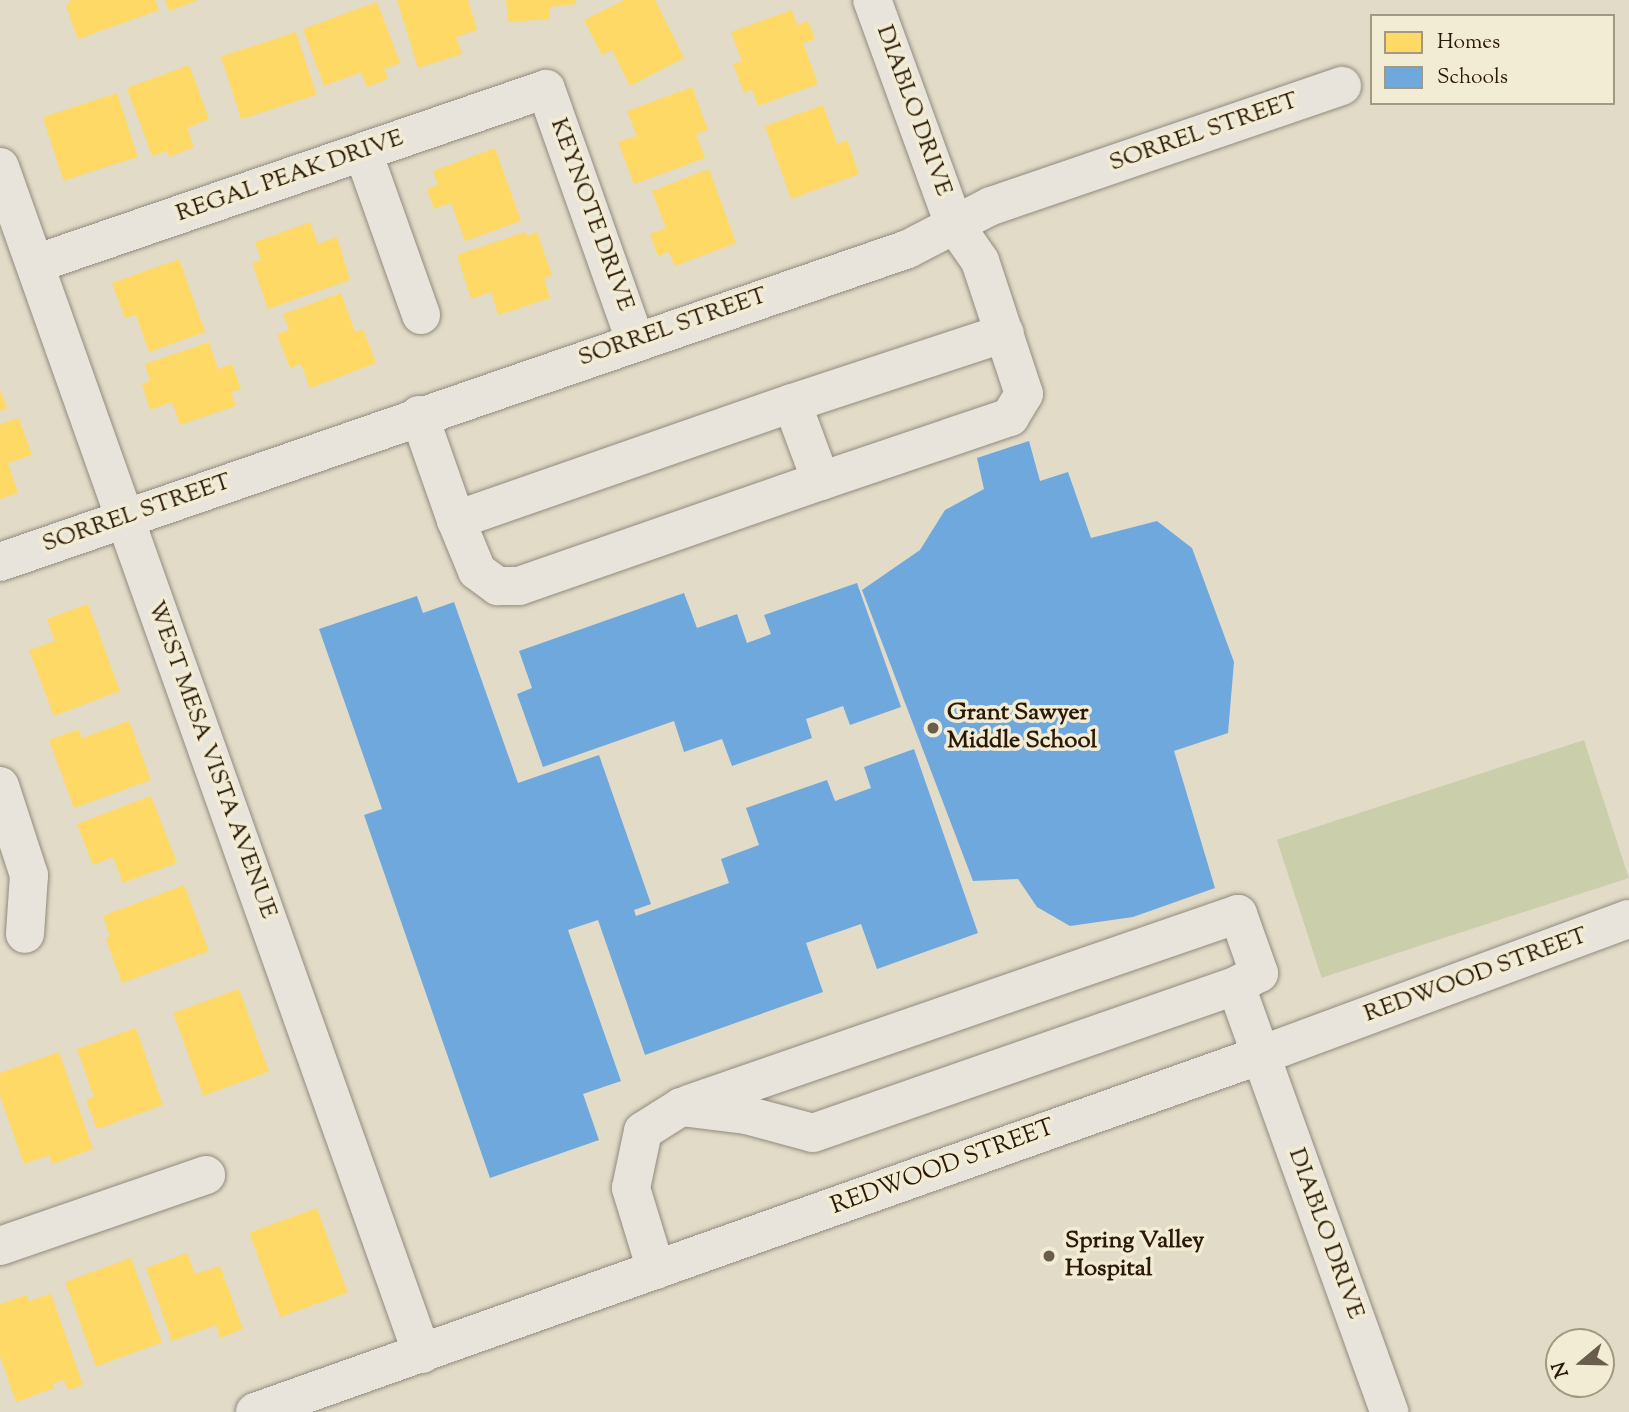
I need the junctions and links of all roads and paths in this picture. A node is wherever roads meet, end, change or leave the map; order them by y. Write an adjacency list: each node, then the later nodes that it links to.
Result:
1 (872, 0): 6 (street, DIABLO DRIVE)
2 (1342, 86): 6 (street, SORREL STREET)
3 (546, 89): 4 (street, REGAL PEAK DRIVE); 10 (street, KEYNOTE DRIVE)
4 (363, 152): 7 (street, REGAL PEAK DRIVE); 8 (street)
5 (0, 167): 7 (street, WEST MESA VISTA AVENUE)
6 (953, 222): 9 (street, DIABLO DRIVE); 10 (street, SORREL STREET)
7 (35, 264): 14 (street, WEST MESA VISTA AVENUE)
8 (421, 315)
9 (1005, 333): 11 (street); 13 (street, DIABLO DRIVE)
10 (635, 341): 12 (street, SORREL STREET)
11 (792, 403): 13 (street); 15 (street)
12 (419, 415): 14 (street, SORREL STREET); 15 (street, DIABLO DRIVE)
13 (821, 481): 15 (street, DIABLO DRIVE)
14 (125, 518): 16 (street, SORREL STREET); 26 (street, WEST MESA VISTA AVENUE)
15 (456, 520)
16 (0, 562)
17 (0, 786): 19 (street)
18 (1629, 919): 21 (street, REDWOOD STREET)
19 (25, 934)
20 (1236, 986): 21 (street, DIABLO DRIVE); 22 (street); 22 (street)
21 (1261, 1055): 25 (street, REDWOOD STREET); 28 (street, DIABLO DRIVE)
22 (681, 1107): 25 (street)
23 (206, 1175): 24 (street)
24 (0, 1246)
25 (656, 1270): 26 (street, REDWOOD STREET)
26 (422, 1354): 27 (street, REDWOOD STREET)
27 (255, 1412)
28 (1389, 1412)

